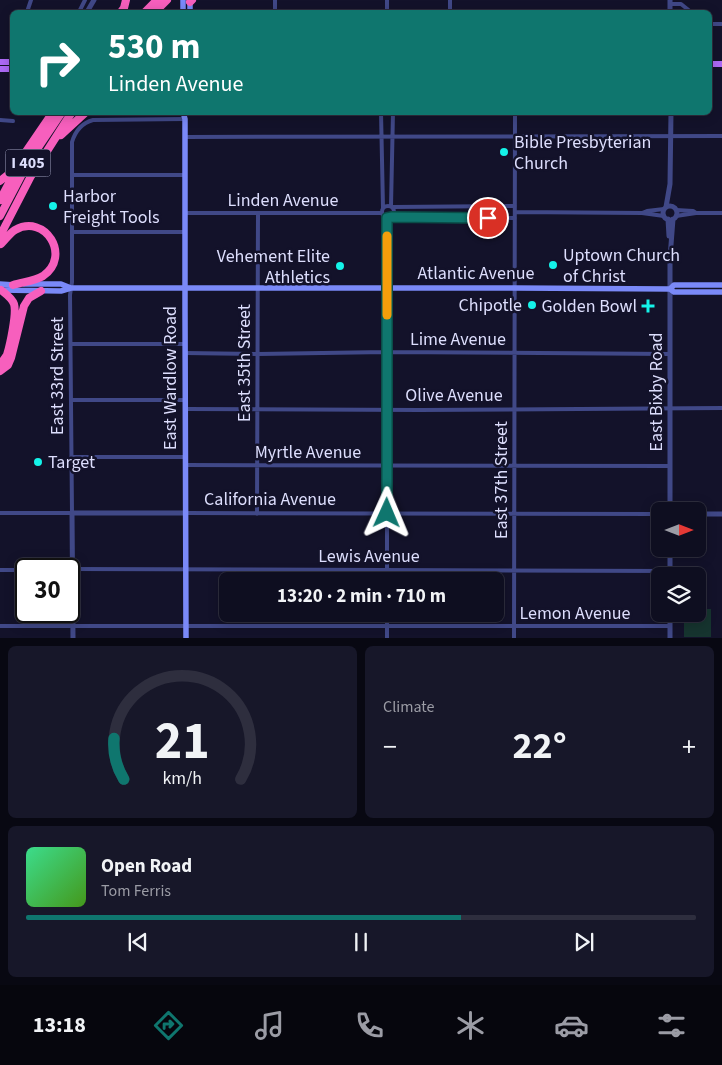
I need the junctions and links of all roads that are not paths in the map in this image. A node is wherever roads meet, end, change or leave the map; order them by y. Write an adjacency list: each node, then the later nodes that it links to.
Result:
1 (152, 0): 6 (highway)
2 (159, 0): 7 (highway)
3 (167, 0): 8 (highway)
4 (670, 2): 5 (street)
5 (683, 2)
6 (142, 10)
7 (149, 10)
8 (156, 10)
9 (47, 115): 28 (highway, I 405)
10 (52, 115): 34 (highway)
11 (60, 115): 45 (highway, I 405)
12 (70, 115): 27 (highway)
13 (82, 115): 27 (highway)
14 (186, 115): 21 (main road, East Wardlow Road); 29 (street, East 33rd Street)
15 (381, 115): 22 (street)
16 (392, 115): 23 (street)
17 (514, 115): 26 (street, East 37th Street)
18 (671, 115): 24 (street, East Bixby Road)
19 (0, 120): 20 (street)
20 (13, 121)
21 (185, 136): 22 (street); 30 (main road, East Wardlow Road)
22 (381, 136): 23 (street); 38 (street)
23 (392, 136): 26 (street); 36 (street)
24 (671, 136): 25 (street); 26 (street); 32 (street, East Bixby Road)
25 (722, 136)
26 (514, 137): 35 (street, East 37th Street)
27 (53, 140): 50 (highway)
28 (10, 173): 31 (highway); 33 (highway, I 405)
29 (72, 175): 30 (street); 48 (street, East 33rd Street)
30 (185, 175): 40 (main road, East Wardlow Road)
31 (0, 181)
32 (670, 184): 37 (street, East Bixby Road); 44 (street, East Bixby Road)
33 (0, 192)
34 (0, 200)
35 (515, 206): 36 (street); 39 (street, East 37th Street)
36 (392, 207): 38 (street); 46 (street)
37 (665, 208): 42 (street); 44 (street, East Bixby Road); 44 (street)
38 (382, 210): 41 (street, Linden Avenue); 46 (street)
39 (515, 212): 42 (street); 47 (street, East 37th Street)
40 (185, 213): 41 (street, Linden Avenue); 49 (main road, East Wardlow Road)
41 (258, 213): 56 (street, East 35th Street)
42 (642, 213): 44 (street)
43 (722, 213): 44 (street)
44 (672, 214): 59 (street, East Bixby Road)
45 (0, 216)
46 (389, 218): 47 (street); 57 (street)
47 (515, 218): 58 (street, East 37th Street)
48 (72, 232): 49 (street); 54 (street, East 33rd Street)
49 (185, 232): 55 (main road, East Wardlow Road)
50 (0, 242): 51 (highway)
51 (13, 284): 53 (main road, Atlantic Avenue); 54 (main road, Atlantic Avenue)
52 (722, 285): 59 (main road, Atlantic Avenue)
53 (0, 288): 60 (main road, Atlantic Avenue); 69 (highway)
54 (71, 288): 55 (main road, Atlantic Avenue); 60 (main road, Atlantic Avenue); 62 (street, East 33rd Street)
55 (185, 288): 56 (main road, Atlantic Avenue); 63 (main road, East Wardlow Road)
56 (258, 288): 57 (main road, Atlantic Avenue); 67 (street, East 35th Street)
57 (387, 288): 58 (main road, Atlantic Avenue); 64 (street)
58 (515, 288): 59 (main road, Atlantic Avenue); 66 (street, East 37th Street)
59 (670, 289): 61 (main road, Atlantic Avenue); 68 (street, East Bixby Road)
60 (41, 291): 70 (highway)
61 (722, 292)
62 (71, 344): 63 (street); 71 (street, East 33rd Street)
63 (185, 344): 65 (main road, East Wardlow Road)
64 (387, 352): 66 (street, Lime Avenue); 67 (street, Lime Avenue); 75 (street)
65 (185, 353): 67 (street, Lime Avenue); 72 (main road, East Wardlow Road)
66 (515, 353): 68 (street, Lime Avenue); 76 (street, East 37th Street)
67 (258, 354): 78 (street, East 35th Street)
68 (670, 354): 77 (street, East Bixby Road)
69 (0, 364)
70 (0, 371)
71 (71, 400): 72 (street); 80 (street, East 33rd Street)
72 (186, 400): 74 (main road, East Wardlow Road)
73 (722, 408): 77 (street, Olive Avenue)
74 (186, 409): 78 (street, Olive Avenue); 79 (main road, East Wardlow Road)
75 (387, 409): 76 (street, Olive Avenue); 78 (street, Olive Avenue); 82 (street)
76 (515, 409): 77 (street, Olive Avenue); 84 (street, East 37th Street)
77 (670, 409): 85 (street, East Bixby Road)
78 (258, 410): 83 (street, East 35th Street)
79 (186, 456): 80 (street); 81 (main road, East Wardlow Road)
80 (71, 457): 87 (street, East 33rd Street)
81 (186, 465): 83 (street, Myrtle Avenue); 88 (main road, East Wardlow Road)
82 (387, 465): 83 (street, Myrtle Avenue); 84 (street, Myrtle Avenue); 89 (street)
83 (258, 466): 91 (street, East 35th Street)
84 (514, 466): 85 (street, Myrtle Avenue); 92 (street, East 37th Street)
85 (670, 466): 86 (street, East Bixby Road)
86 (670, 502)
87 (72, 513): 88 (street, California Avenue); 90 (street, California Avenue); 96 (street, East 33rd Street)
88 (186, 513): 91 (street, California Avenue); 98 (main road, East Wardlow Road)
89 (387, 513): 91 (street, California Avenue); 92 (street, California Avenue); 101 (street)
90 (0, 514)
91 (258, 514)
92 (514, 514): 93 (street, California Avenue); 102 (street, East 37th Street)
93 (651, 514)
94 (706, 514): 95 (street)
95 (722, 514)
96 (71, 558)
97 (80, 569): 98 (street, Lewis Avenue)
98 (186, 569): 101 (street, Lewis Avenue); 109 (main road, East Wardlow Road)
99 (0, 570): 100 (street)
100 (15, 570)
101 (387, 570): 102 (street, Lewis Avenue)
102 (514, 570): 103 (street, Lewis Avenue); 112 (street, East 37th Street)
103 (651, 573)
104 (387, 622): 110 (street)
105 (670, 622): 111 (street)
106 (73, 623): 108 (street, East 33rd Street)
107 (0, 626): 108 (street, Lemon Avenue)
108 (73, 626): 109 (street, Lemon Avenue); 113 (street, East 33rd Street)
109 (186, 626): 110 (street, Lemon Avenue); 114 (main road, East Wardlow Road)
110 (387, 626): 112 (street, Lemon Avenue); 115 (street)
111 (670, 626): 112 (street, Lemon Avenue); 117 (street)
112 (514, 627): 116 (street, East 37th Street)
113 (73, 638)
114 (186, 638)
115 (387, 638)
116 (514, 638)
117 (670, 638)

